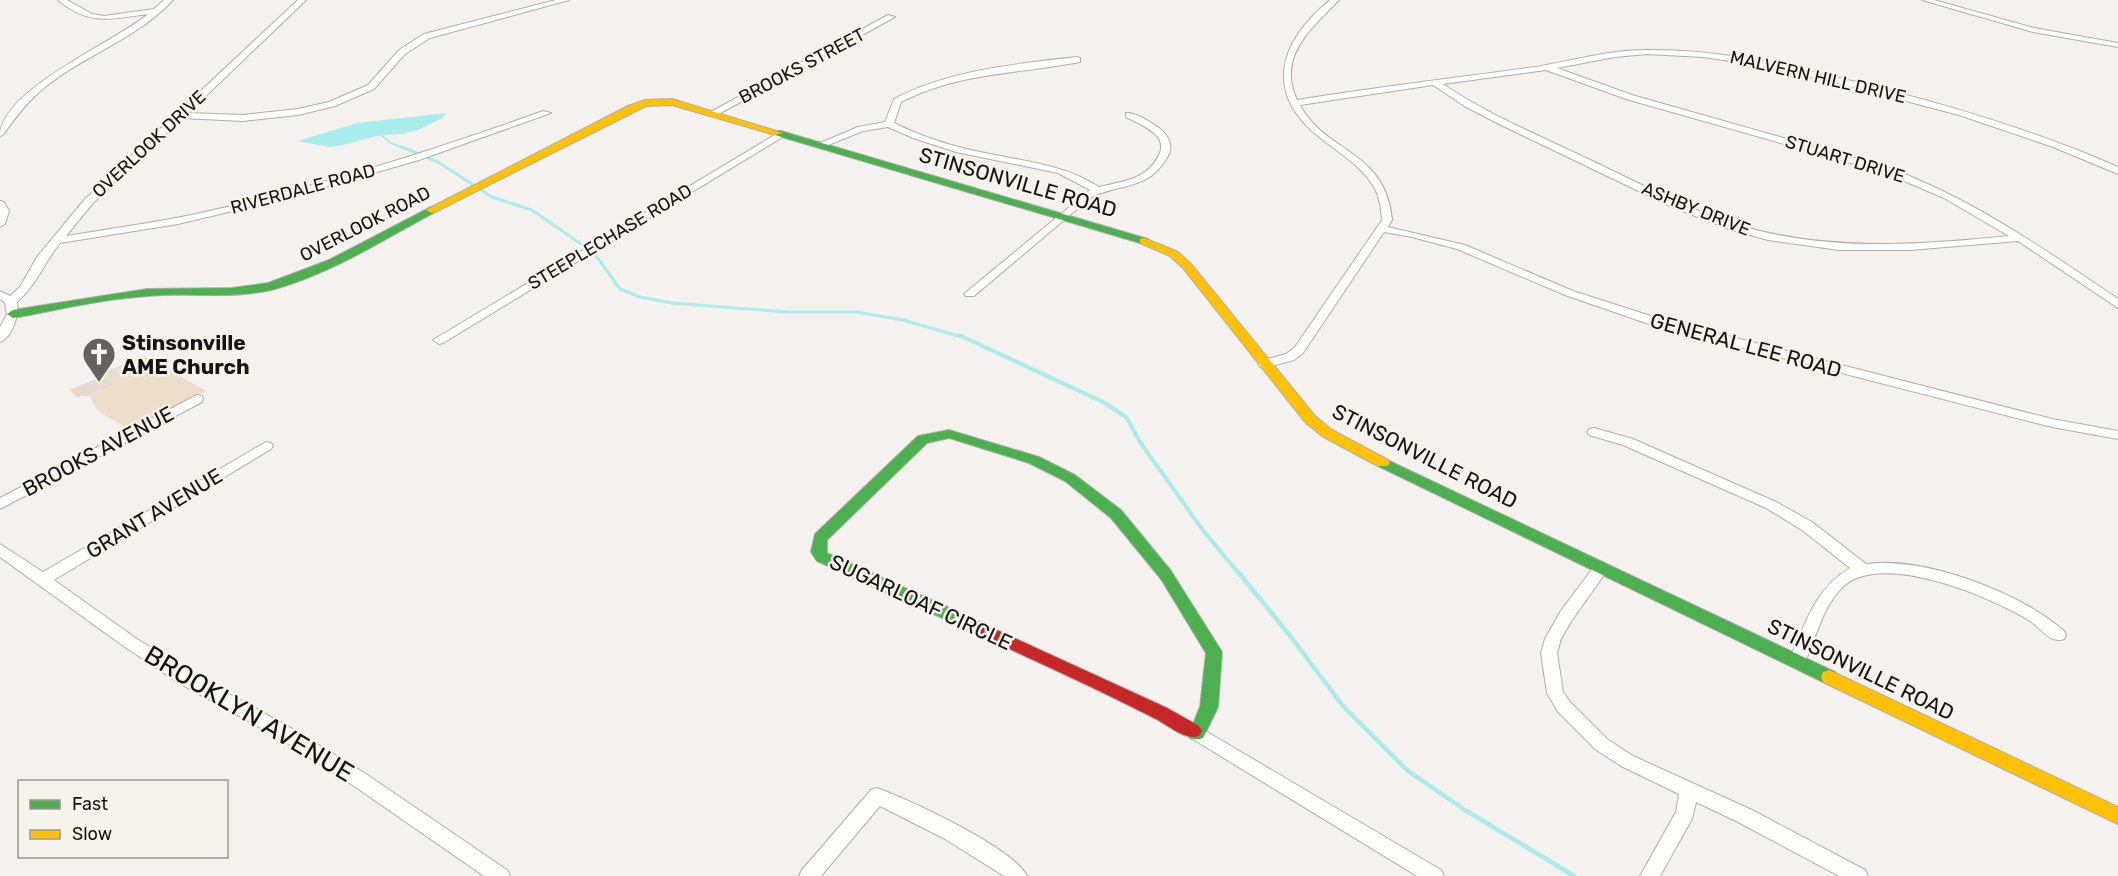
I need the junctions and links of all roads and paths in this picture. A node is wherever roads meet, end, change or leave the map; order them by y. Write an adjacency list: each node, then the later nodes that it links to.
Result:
1 (62, 0): 11 (street)
2 (80, 0): 11 (street)
3 (169, 0): 9 (street)
4 (302, 0): 20 (street, OVERLOOK DRIVE)
5 (565, 0): 20 (street)
6 (1319, 0): 8 (street)
7 (1926, 0): 13 (street)
8 (1333, 1): 17 (street)
9 (158, 10): 11 (street); 12 (street)
10 (891, 17): 19 (street, BROOKS STREET)
11 (104, 18): 12 (street)
12 (115, 38): 23 (street)
13 (2118, 45)
14 (1077, 60): 22 (street)
15 (1547, 67): 16 (street, MALVERN HILL DRIVE); 26 (street, MALVERN HILL DRIVE); 32 (street, STUART DRIVE)
16 (1434, 82): 17 (street, MALVERN HILL DRIVE); 32 (street, ASHBY DRIVE)
17 (1293, 103): 31 (street)
18 (546, 113): 33 (street, RIVERDALE ROAD)
19 (712, 114): 24 (street, STINSONVILLE ROAD); 35 (street, OVERLOOK ROAD)
20 (182, 115): 33 (street, OVERLOOK DRIVE)
21 (1129, 115): 27 (street)
22 (889, 124): 25 (street); 27 (street)
23 (0, 133)
24 (781, 135): 25 (street, STINSONVILLE ROAD); 38 (street, STEEPLECHASE ROAD)
25 (818, 146): 29 (street, STINSONVILLE ROAD)
26 (2118, 171)
27 (1095, 189): 29 (street)
28 (0, 204): 30 (street)
29 (1059, 216): 34 (street); 39 (street, STINSONVILLE ROAD)
30 (0, 224)
31 (1383, 229): 39 (street); 42 (street, GENERAL LEE ROAD)
32 (2018, 238): 36 (street, STUART DRIVE)
33 (55, 241): 35 (street, OVERLOOK DRIVE)
34 (970, 294)
35 (8, 303): 37 (street, OVERLOOK DRIVE)
36 (2118, 304)
37 (0, 338)
38 (439, 340)
39 (1264, 364): 46 (street, STINSONVILLE ROAD)
40 (197, 399): 44 (street, BROOKS AVENUE)
41 (1594, 432): 47 (street)
42 (2118, 435)
43 (266, 446): 48 (street, GRANT AVENUE)
44 (0, 504)
45 (0, 549): 48 (street, BROOKLYN AVENUE)
46 (1601, 568): 50 (street, STINSONVILLE ROAD); 52 (street)
47 (1862, 569): 49 (street); 50 (street)
48 (41, 580): 54 (street, BROOKLYN AVENUE)
49 (2058, 635)
50 (1797, 661): 53 (street, STINSONVILLE ROAD)
51 (1197, 733): 51 (street, SUGARLOAF CIRCLE); 57 (street, SUGARLOAF CIRCLE)
52 (1689, 789): 58 (street); 59 (street)
53 (2118, 816)
54 (500, 876)
55 (809, 876): 56 (street)
56 (1017, 876)
57 (1434, 876)
58 (1650, 876)
59 (1858, 876)

